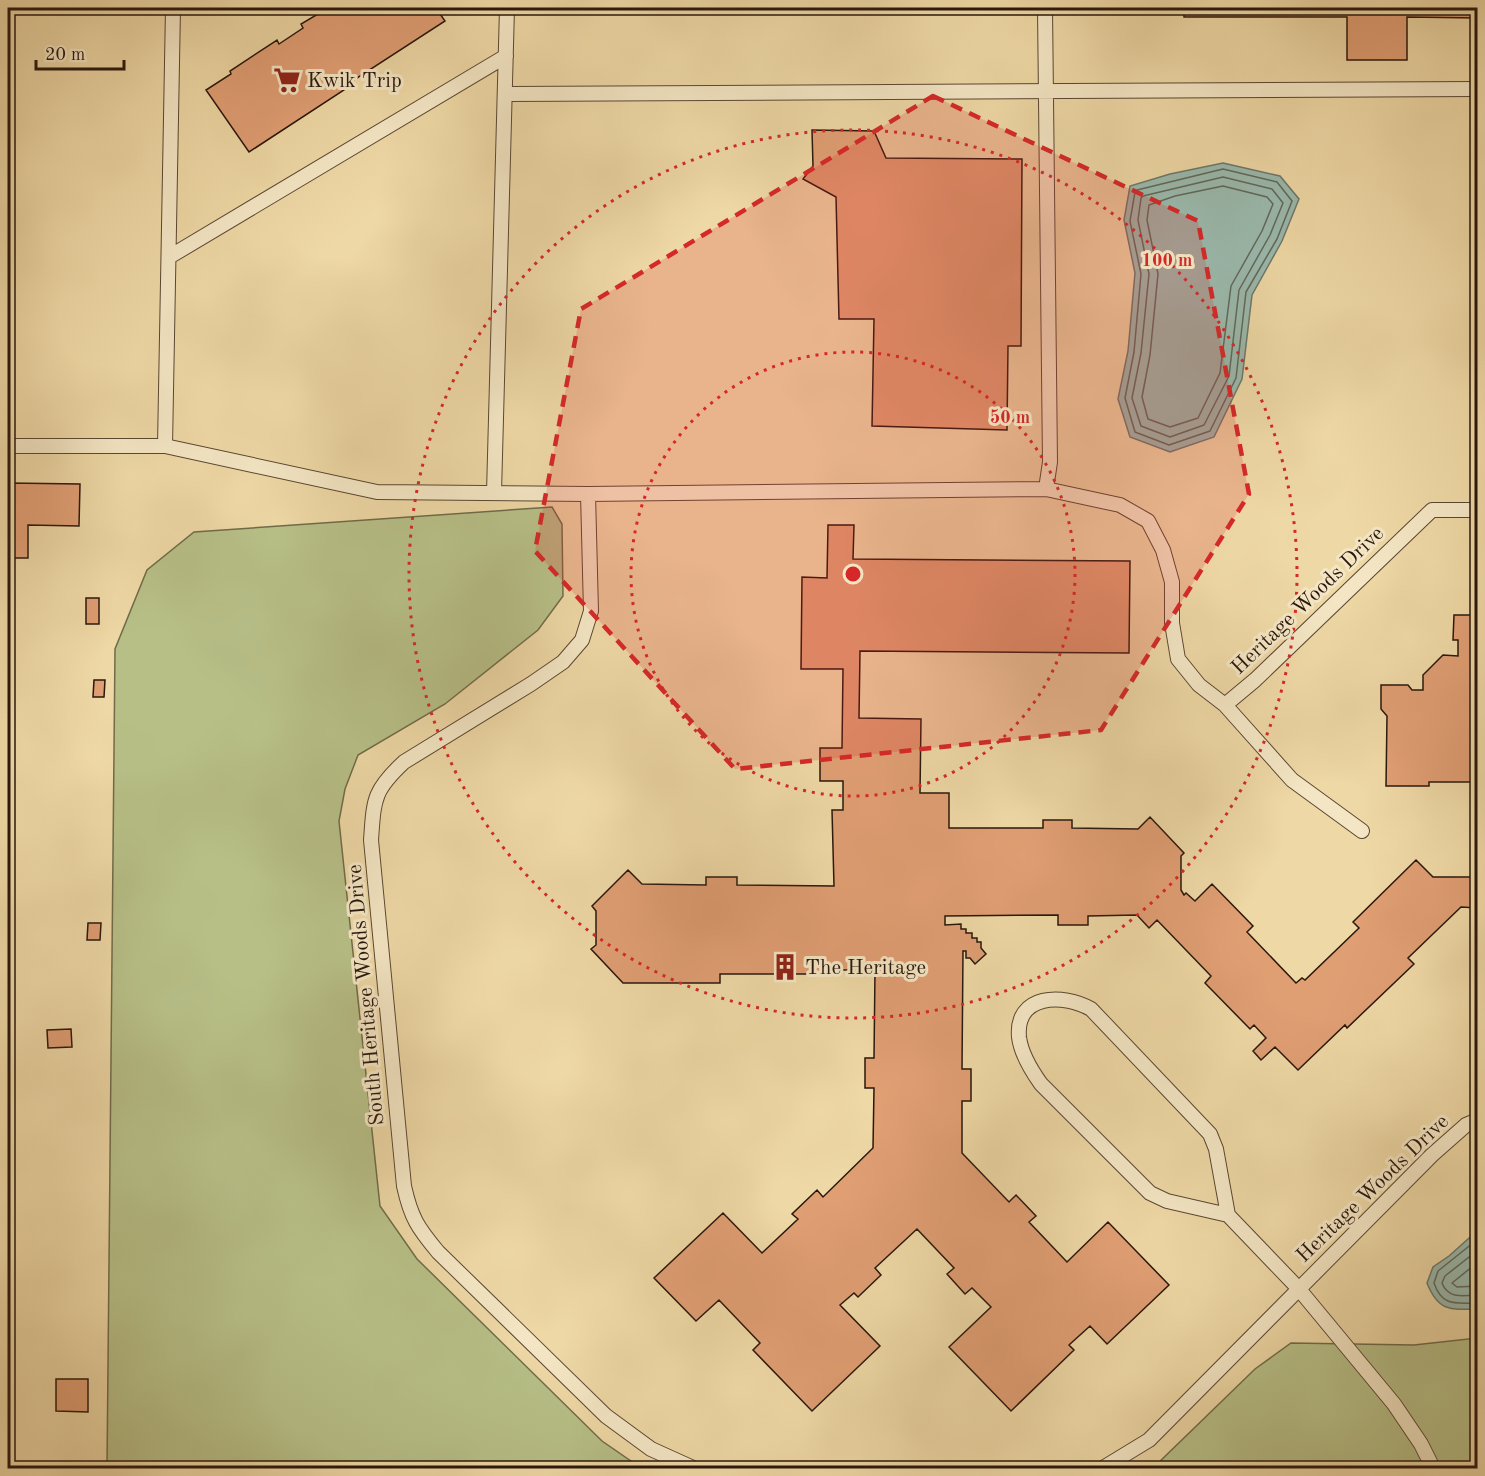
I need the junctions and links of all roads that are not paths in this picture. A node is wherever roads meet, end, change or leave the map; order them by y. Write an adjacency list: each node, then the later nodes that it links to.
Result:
1 (174, 8): 8 (lane)
2 (507, 8): 4 (lane)
3 (1045, 8): 6 (lane)
4 (506, 56): 7 (lane); 8 (lane)
5 (1478, 89): 6 (lane)
6 (1046, 91): 7 (lane); 11 (lane)
7 (505, 94): 12 (lane)
8 (169, 257): 10 (lane)
9 (8, 446): 10 (lane)
10 (165, 446): 12 (lane)
11 (1046, 489): 13 (lane); 15 (lane, Heritage Woods Drive)
12 (494, 493): 13 (lane)
13 (588, 494): 20 (lane, South Heritage Woods Drive)
14 (1478, 510): 15 (lane, Heritage Woods Drive)
15 (1225, 705): 16 (lane)
16 (1362, 831)
17 (1478, 1120): 19 (lane, Heritage Woods Drive)
18 (1228, 1215): 18 (lane); 19 (lane)
19 (1298, 1288): 21 (lane); 22 (lane)
20 (693, 1468)
21 (1102, 1468)
22 (1433, 1468)

